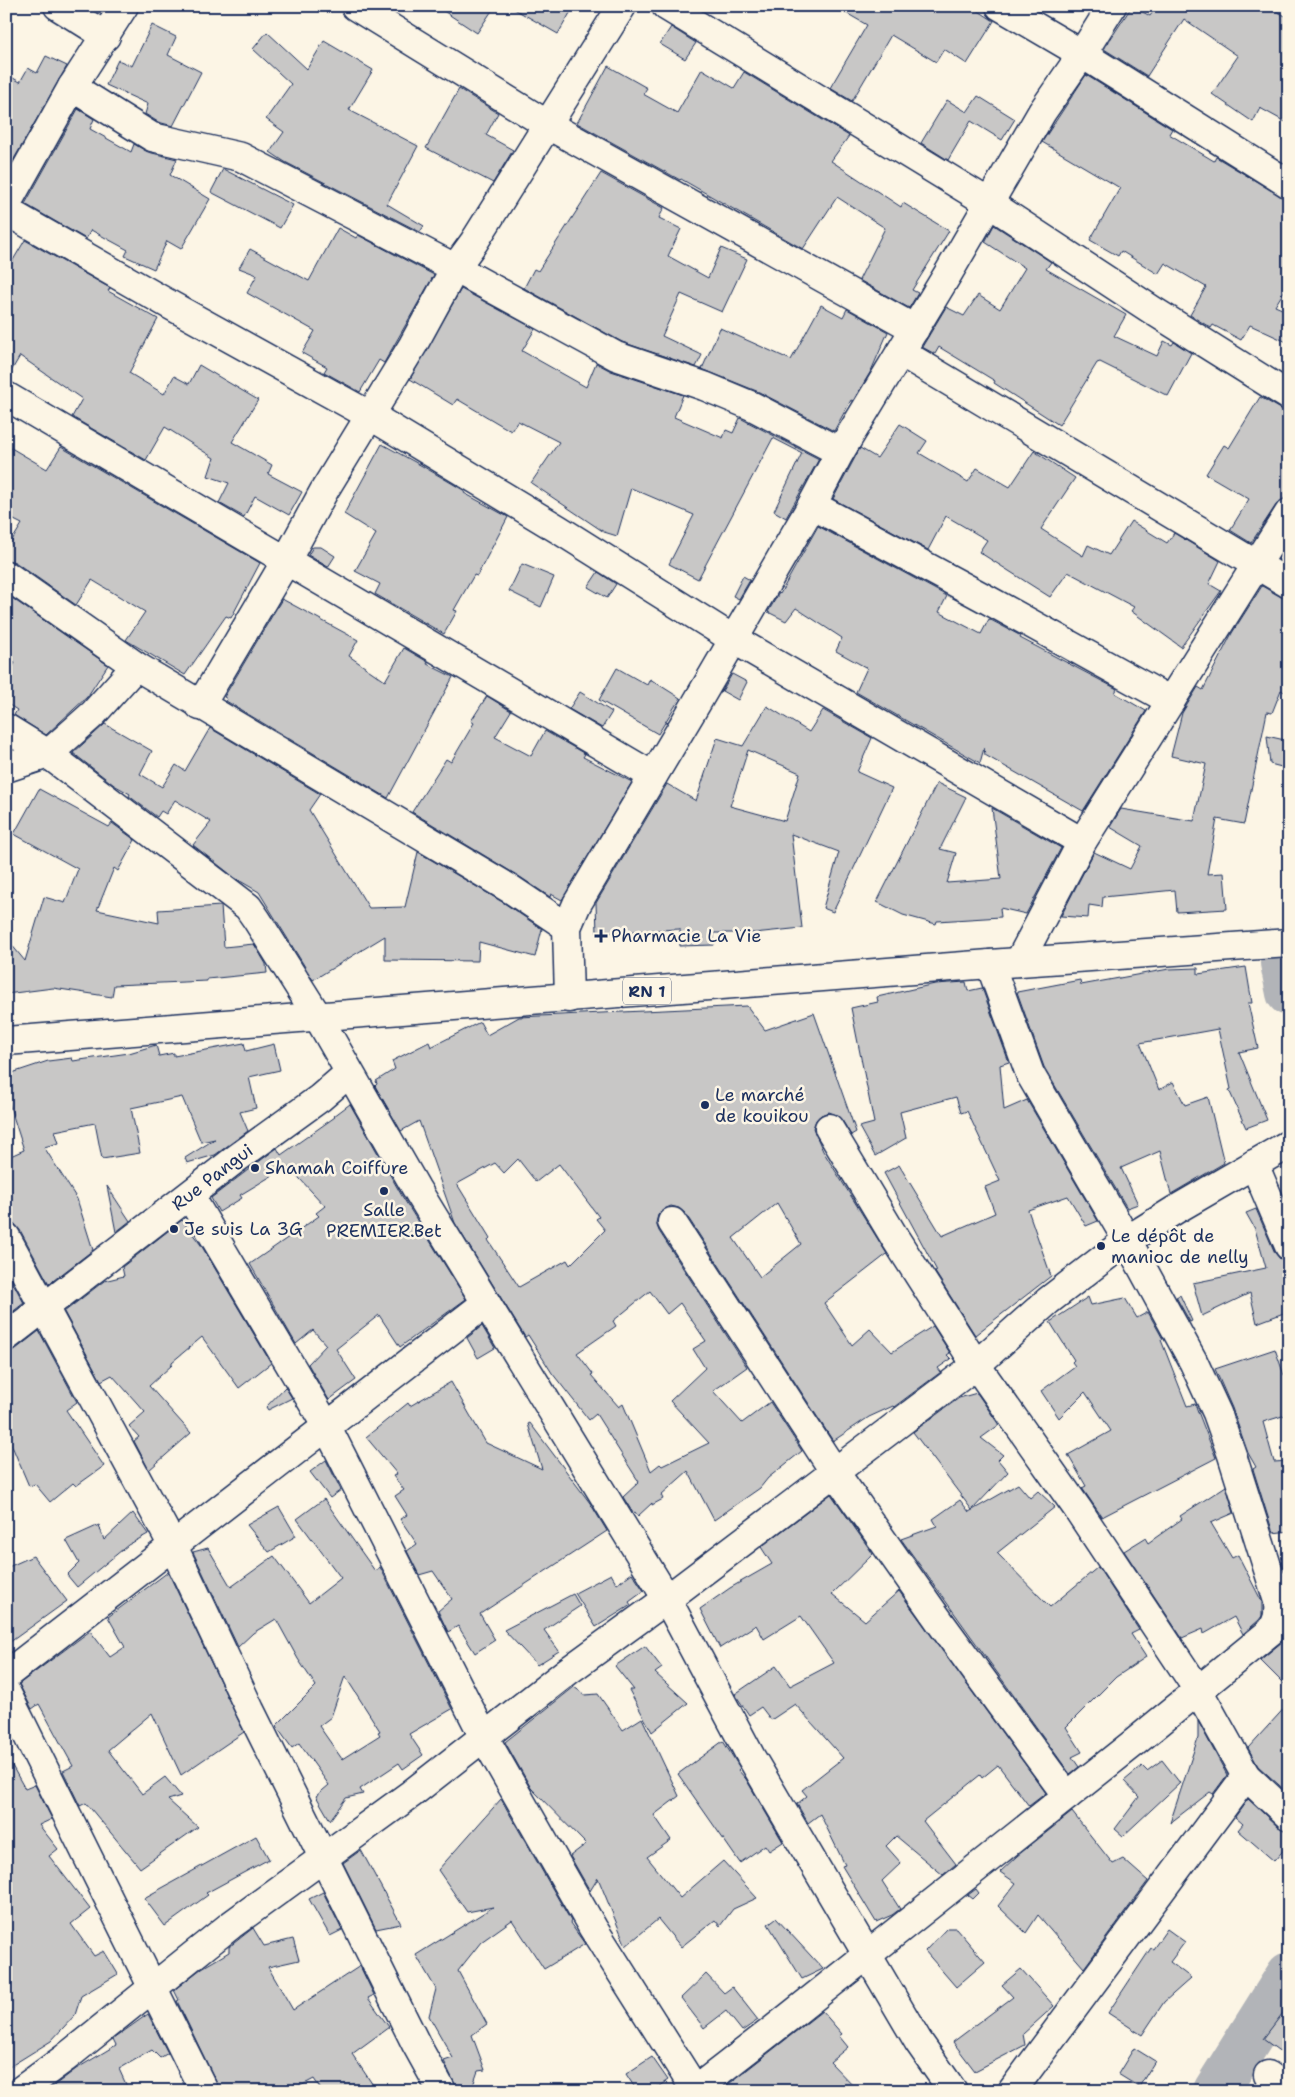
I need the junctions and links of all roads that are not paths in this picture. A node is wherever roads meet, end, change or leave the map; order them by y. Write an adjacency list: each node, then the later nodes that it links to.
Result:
1 (58, 6): 8 (main road)
2 (124, 6): 8 (main road)
3 (355, 6): 11 (main road)
4 (622, 6): 11 (main road)
5 (666, 6): 13 (main road)
6 (1000, 6): 9 (main road)
7 (1112, 6): 9 (main road)
8 (106, 36): 10 (main road)
9 (1082, 54): 12 (main road); 13 (main road)
10 (72, 87): 14 (main road); 16 (main road)
11 (548, 126): 16 (main road); 17 (main road)
12 (1289, 184)
13 (989, 203): 17 (main road); 20 (main road)
14 (6, 205)
15 (6, 211): 21 (main road)
16 (455, 268): 21 (main road); 22 (main road)
17 (915, 329): 18 (main road)
18 (902, 353): 22 (main road); 26 (main road)
19 (6, 396): 25 (main road)
20 (1289, 396)
21 (371, 416): 25 (main road); 29 (main road)
22 (840, 452): 23 (main road)
23 (812, 505): 29 (main road); 31 (main road)
24 (1289, 513): 26 (main road)
25 (286, 561): 32 (main road); 36 (main road)
26 (1257, 564): 28 (main road); 31 (main road)
27 (6, 575): 30 (main road)
28 (1289, 584)
29 (734, 640): 36 (main road); 37 (main road)
30 (136, 666): 32 (main road); 34 (main road)
31 (1171, 701): 37 (main road)
32 (200, 706): 38 (main road)
33 (6, 728): 34 (main road)
34 (48, 754): 35 (main road); 43 (main road)
35 (6, 768)
36 (654, 776): 38 (main road)
37 (1082, 842): 40 (main road)
38 (567, 927): 42 (main road)
39 (1289, 943): 40 (main road, RN 1)
40 (1019, 962): 41 (main road, RN 1)
41 (990, 964): 42 (main road, RN 1); 52 (main road)
42 (569, 998): 43 (main road, RN 1)
43 (318, 1017): 44 (main road, RN 1); 45 (main road)
44 (6, 1041)
45 (349, 1073): 49 (main road, Rue Pangui); 54 (main road)
46 (829, 1128): 57 (main road)
47 (1289, 1144): 48 (main road)
48 (1254, 1164): 52 (main road); 53 (main road)
49 (190, 1196): 55 (main road, Rue Pangui); 58 (main road)
50 (672, 1222): 59 (main road)
51 (6, 1237): 55 (main road)
52 (1127, 1240): 57 (main road); 63 (main road)
53 (1289, 1246)
54 (486, 1303): 58 (main road); 61 (main road)
55 (44, 1308): 56 (main road, Rue Pangui); 60 (main road)
56 (6, 1337)
57 (976, 1365): 59 (main road); 63 (main road)
58 (327, 1427): 60 (main road); 65 (main road)
59 (834, 1471): 61 (main road); 67 (main road)
60 (173, 1546): 62 (main road); 69 (main road)
61 (667, 1599): 65 (main road); 70 (main road)
62 (6, 1675)
63 (1198, 1690): 66 (main road); 67 (main road)
64 (6, 1692): 71 (main road)
65 (484, 1736): 69 (main road); 72 (main road)
66 (1246, 1776): 68 (main road); 77 (main road)
67 (1067, 1796): 70 (main road)
68 (1289, 1816)
69 (324, 1858): 71 (main road); 75 (main road)
70 (867, 1955): 72 (main road); 76 (main road)
71 (154, 1986): 73 (main road); 74 (main road)
72 (695, 2090)
73 (20, 2091)
74 (204, 2091)
75 (442, 2091)
76 (953, 2091)
77 (1012, 2091)

